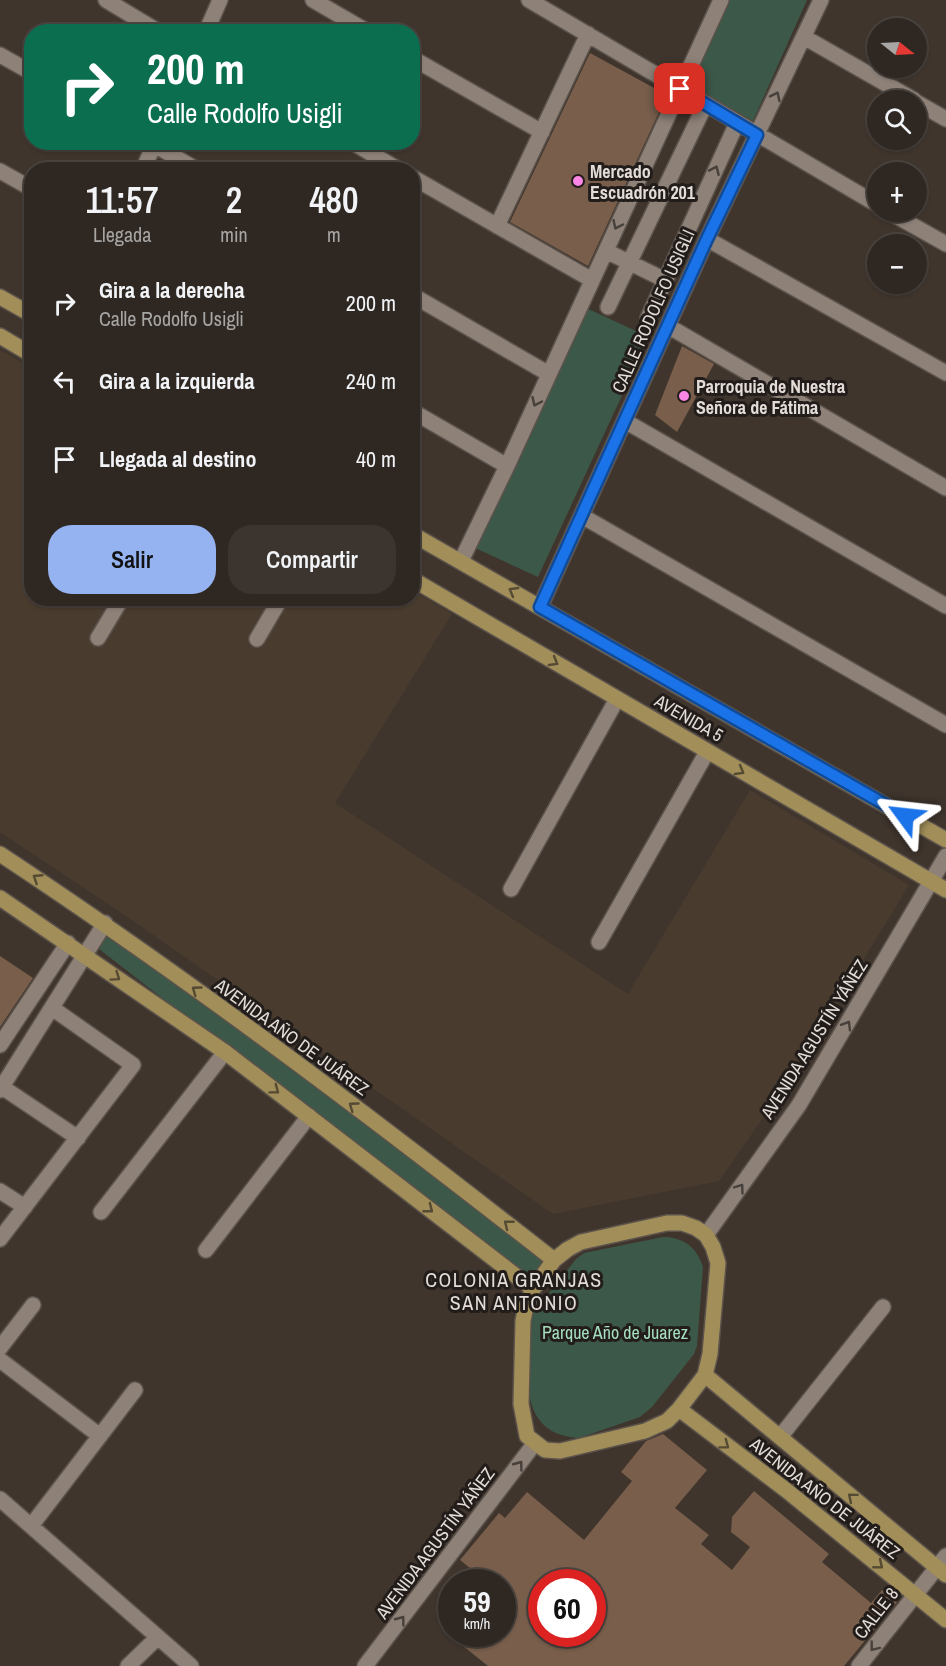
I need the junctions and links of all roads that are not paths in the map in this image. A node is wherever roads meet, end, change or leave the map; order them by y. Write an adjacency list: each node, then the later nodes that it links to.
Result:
1 (106, 0): 7 (street)
2 (220, 0): 8 (street)
3 (313, 0): 9 (street)
4 (529, 0): 10 (street)
5 (721, 0): 15 (street)
6 (821, 0): 11 (street, CALLE RODOLFO USIGLI)
7 (146, 24)
8 (210, 24)
9 (354, 24)
10 (588, 34): 15 (street); 21 (street)
11 (804, 37): 16 (street); 22 (street, CALLE RODOLFO USIGLI, one-way to 11)
12 (0, 55): 14 (street)
13 (420, 62): 21 (street)
14 (24, 68)
15 (680, 89): 17 (street); 35 (street, one-way to 35)
16 (896, 90)
17 (705, 105): 20 (street); 36 (street)
18 (927, 108): 19 (street)
19 (946, 119)
20 (737, 123): 22 (street); 38 (street, one-way to 20)
21 (542, 132): 32 (street)
22 (757, 135): 30 (street); 33 (street, CALLE RODOLFO USIGLI)
23 (164, 150): 25 (street)
24 (365, 150): 26 (street)
25 (184, 162)
26 (386, 162)
27 (0, 171): 29 (street)
28 (420, 182): 32 (street)
29 (24, 184)
30 (867, 199)
31 (907, 222): 34 (street)
32 (497, 226): 37 (street)
33 (707, 239): 44 (street, CALLE RODOLFO USIGLI); 47 (street)
34 (946, 244)
35 (606, 251): 36 (street); 37 (street)
36 (629, 262): 38 (street); 41 (street)
37 (592, 280): 48 (street)
38 (665, 280): 43 (street)
39 (0, 297): 42 (main road)
40 (420, 300): 48 (street)
41 (608, 307)
42 (24, 310)
43 (648, 318)
44 (668, 326): 50 (street, CALLE RODOLFO USIGLI); 52 (street)
45 (0, 336): 46 (main road)
46 (24, 350)
47 (946, 373)
48 (549, 374): 51 (street, one-way to 51)
49 (420, 416): 51 (street)
50 (625, 421): 53 (street, CALLE RODOLFO USIGLI); 59 (street)
51 (507, 466): 55 (street)
52 (946, 488)
53 (582, 516): 60 (street, CALLE RODOLFO USIGLI); 64 (street)
54 (420, 538): 55 (main road, AVENIDA 5)
55 (461, 561): 60 (main road, AVENIDA 5, one-way to 55)
56 (420, 584): 63 (main road, AVENIDA 5, one-way to 63)
57 (117, 606): 61 (street)
58 (276, 606): 62 (street)
59 (946, 606)
60 (540, 607): 66 (main road, AVENIDA 5)
61 (98, 638)
62 (257, 639)
63 (617, 699): 65 (main road, AVENIDA 5); 70 (street)
64 (946, 725)
65 (707, 752): 69 (main road, AVENIDA 5, one-way to 69); 74 (street)
66 (946, 840)
67 (0, 854): 73 (main road, AVENIDA AÑO DE JUÁREZ, one-way to 67)
68 (946, 856): 69 (street, AVENIDA AGUSTÍN YÁÑEZ)
69 (932, 882): 71 (main road, AVENIDA 5); 86 (street, AVENIDA AGUSTÍN YÁÑEZ, one-way to 69)
70 (511, 889)
71 (946, 890)
72 (0, 898): 75 (main road)
73 (105, 923): 76 (street); 89 (main road, AVENIDA AÑO DE JUÁREZ, one-way to 73)
74 (600, 942)
75 (68, 943): 76 (main road); 78 (street)
76 (86, 956): 77 (street); 79 (main road, one-way to 79)
77 (52, 1008): 80 (street); 82 (street)
78 (0, 1045)
79 (225, 1052): 81 (main road, one-way to 81); 85 (street)
80 (1, 1089): 82 (street)
81 (309, 1116): 88 (street); 90 (main road, one-way to 90)
82 (78, 1138): 84 (street)
83 (0, 1191): 84 (street)
84 (25, 1207): 87 (street)
85 (101, 1212)
86 (706, 1235): 89 (main road); 95 (main road)
87 (0, 1239)
88 (206, 1250)
89 (554, 1260): 90 (main road)
90 (533, 1290): 100 (main road)
91 (33, 1305): 93 (street)
92 (883, 1307): 99 (street)
93 (0, 1348)
94 (0, 1360): 98 (street)
95 (705, 1375): 97 (main road); 99 (main road, AVENIDA AÑO DE JUÁREZ)
96 (135, 1390): 98 (street)
97 (679, 1409): 100 (main road); 104 (main road, AVENIDA AÑO DE JUÁREZ, one-way to 104)
98 (100, 1436): 102 (street)
99 (780, 1437): 103 (main road, AVENIDA AÑO DE JUÁREZ, one-way to 99)
100 (535, 1443): 109 (street, AVENIDA AGUSTÍN YÁÑEZ, one-way to 100)
101 (0, 1499): 102 (street)
102 (31, 1526): 106 (street)
103 (943, 1566): 104 (street, CALLE 8)
104 (915, 1595): 105 (main road, AVENIDA AÑO DE JUÁREZ); 110 (street, CALLE 8, one-way to 110)
105 (946, 1620)
106 (157, 1638): 107 (street); 108 (street)
107 (128, 1666)
108 (190, 1666)
109 (365, 1666)
110 (859, 1666)

